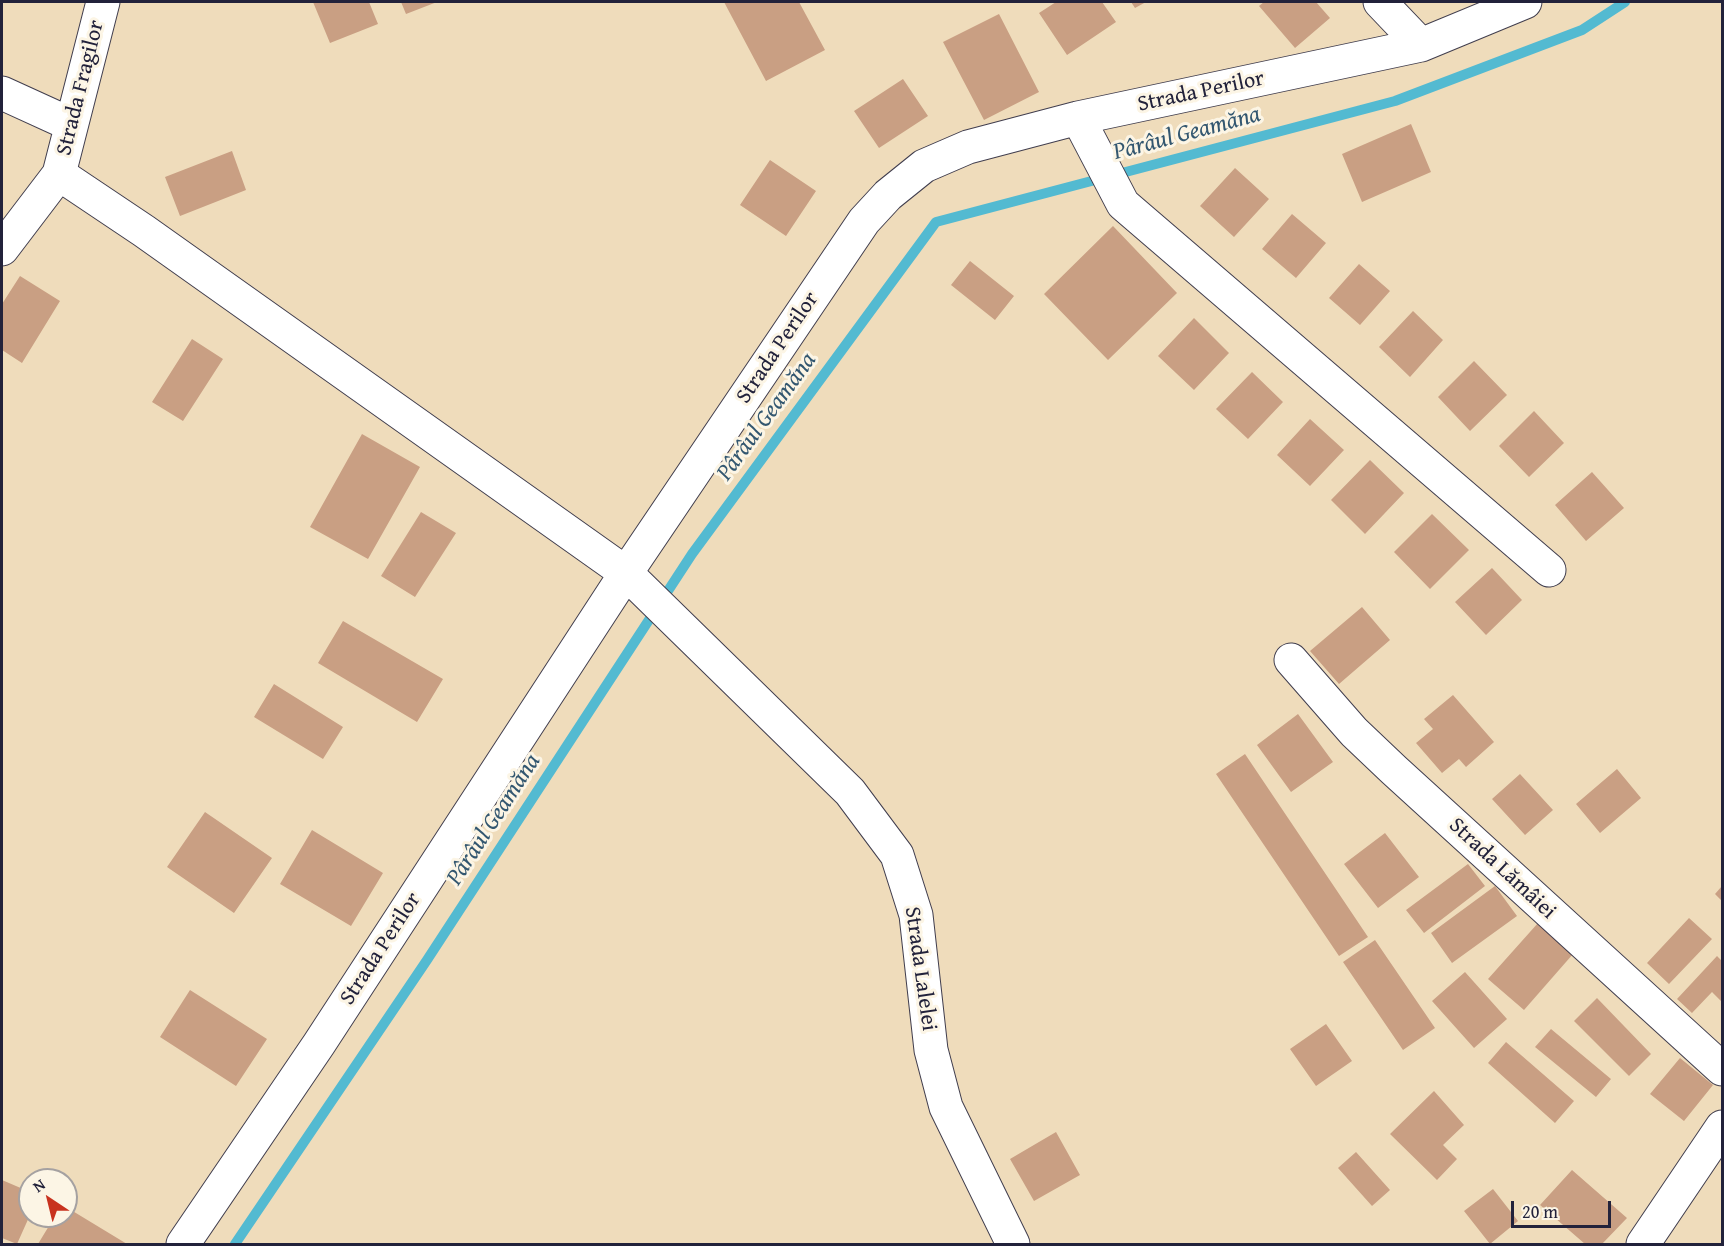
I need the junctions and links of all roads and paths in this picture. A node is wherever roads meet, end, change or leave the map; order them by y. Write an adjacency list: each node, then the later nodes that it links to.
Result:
1 (103, 2): 7 (street, Strada Fragilor)
2 (1380, 2): 4 (street)
3 (1525, 2): 4 (street, Strada Perilor)
4 (1421, 45): 6 (street, Strada Perilor)
5 (2, 93): 7 (street)
6 (1078, 118): 10 (street); 11 (street, Strada Perilor)
7 (70, 124): 8 (street, Strada Fragilor)
8 (59, 174): 9 (street); 11 (street, Strada Lalelei)
9 (2, 249)
10 (1549, 570)
11 (626, 573): 15 (street, Strada Perilor); 16 (street, Strada Lalelei)
12 (1292, 660): 13 (street, Strada Lămâiei)
13 (1722, 1069)
14 (1722, 1127): 17 (street)
15 (183, 1245)
16 (1013, 1245)
17 (1643, 1245)

